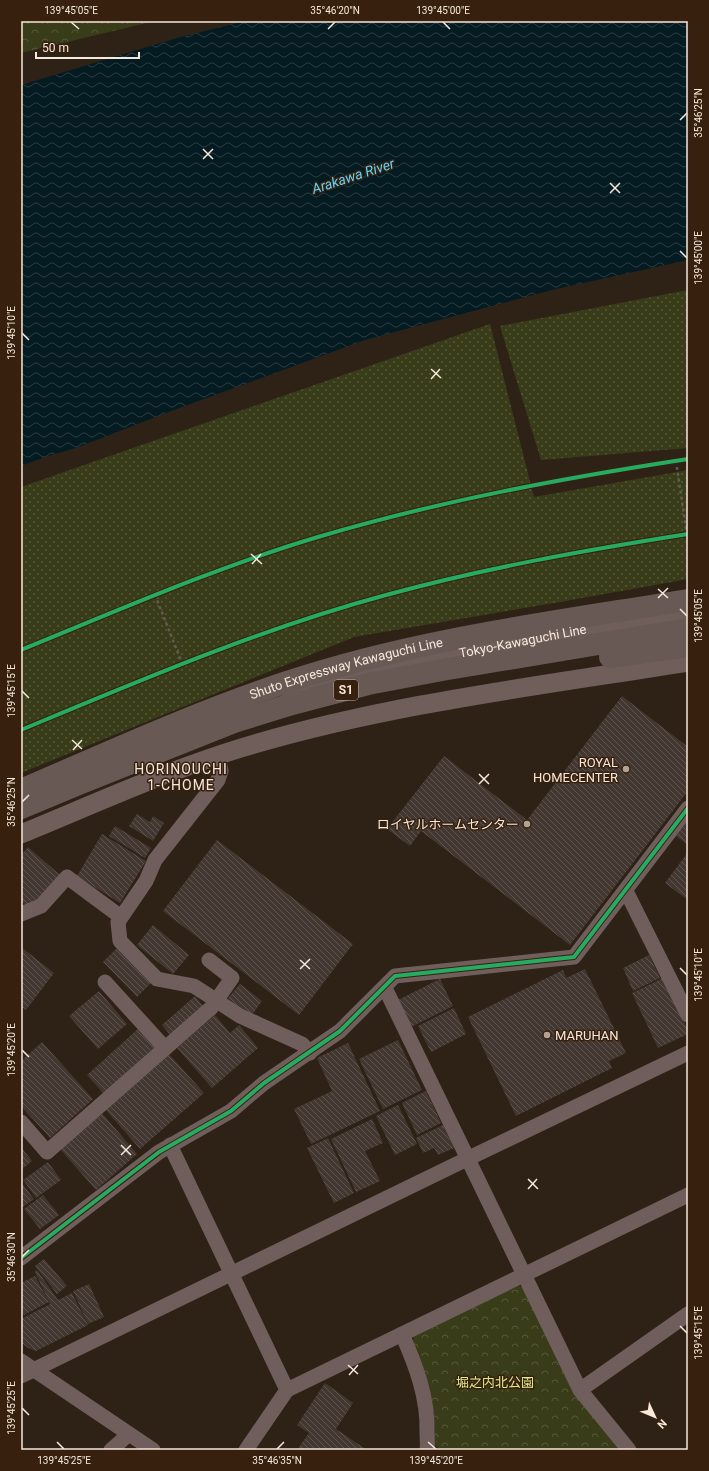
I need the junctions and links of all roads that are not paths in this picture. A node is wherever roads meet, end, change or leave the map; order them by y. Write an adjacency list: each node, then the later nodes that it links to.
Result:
1 (688, 601): 4 (street); 6 (highway, Shuto Expressway Kawaguchi Line / S1)
2 (688, 606): 6 (highway, S1)
3 (688, 612): 4 (main road, Tokyo-Kawaguchi Line)
4 (593, 627): 12 (main road, Tokyo-Kawaguchi Line)
5 (688, 629): 9 (highway, Shuto Expressway Kawaguchi Line / S1)
6 (443, 641): 11 (highway, Shuto Expressway Kawaguchi Line / S1)
7 (688, 646): 9 (highway)
8 (688, 662): 10 (main road)
9 (292, 704): 13 (highway, Shuto Expressway Kawaguchi Line / S1)
10 (218, 756): 15 (main road); 18 (street)
11 (21, 790)
12 (21, 798)
13 (21, 808)
14 (688, 808): 16 (street)
15 (21, 834)
16 (626, 890): 21 (street); 23 (street)
17 (21, 914): 18 (street)
18 (121, 917): 22 (street)
19 (209, 960): 22 (street)
20 (105, 982): 24 (street)
21 (384, 988): 25 (street); 29 (street)
22 (216, 1002): 24 (street); 25 (street)
23 (688, 1015)
24 (165, 1048): 27 (street)
25 (310, 1053): 28 (street)
26 (688, 1053): 29 (street)
27 (21, 1122)
28 (170, 1145): 31 (street); 32 (street)
29 (467, 1159): 32 (street); 33 (street)
30 (688, 1195): 33 (street)
31 (21, 1258)
32 (231, 1273): 37 (street); 38 (street)
33 (523, 1275): 35 (street); 39 (street)
34 (688, 1314): 39 (street)
35 (402, 1334): 38 (street); 41 (street)
36 (21, 1361): 37 (street)
37 (28, 1373): 40 (street)
38 (287, 1390): 44 (street)
39 (580, 1390): 45 (street)
40 (129, 1434): 42 (street); 43 (street)
41 (428, 1449)
42 (111, 1450)
43 (153, 1450)
44 (246, 1450)
45 (629, 1450)

